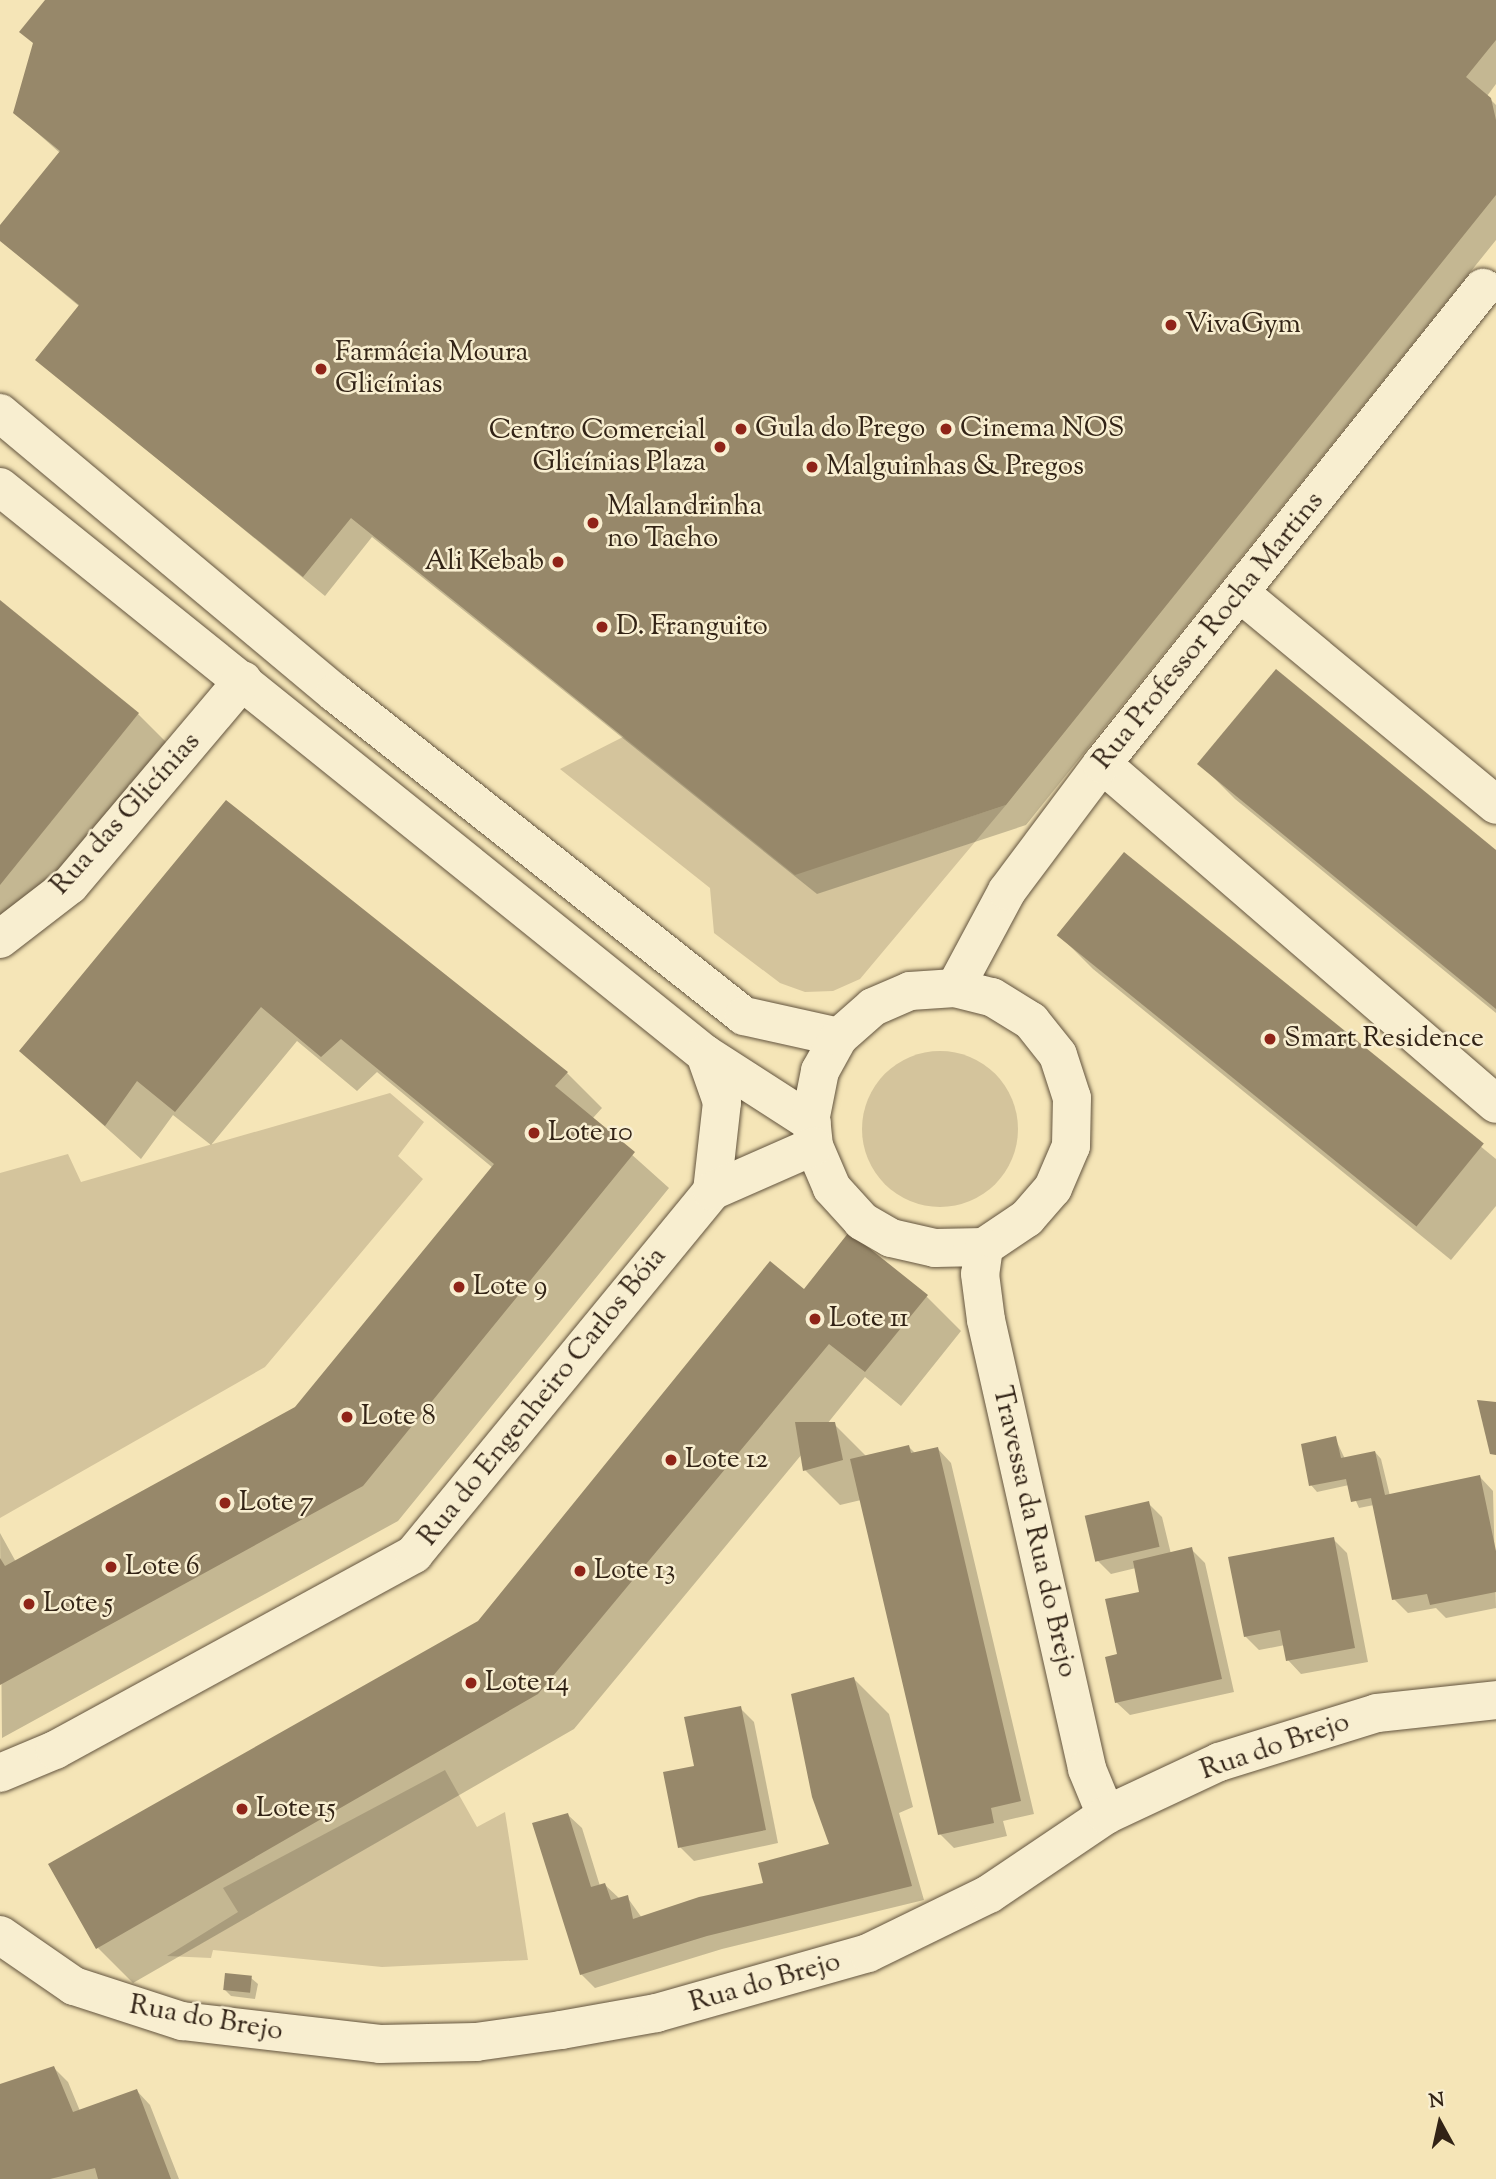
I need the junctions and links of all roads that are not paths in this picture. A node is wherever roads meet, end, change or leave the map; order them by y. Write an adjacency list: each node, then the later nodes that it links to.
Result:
1 (1483, 288): 4 (street, Rua Professor Rocha Martins)
2 (0, 413): 6 (street)
3 (0, 487): 5 (street)
4 (1240, 593): 8 (street, Rua Professor Rocha Martins); 9 (street)
5 (243, 680): 7 (street); 10 (street, Rua das Glicínias)
6 (335, 692): 7 (street); 12 (street)
7 (305, 732): 13 (street)
8 (1102, 764): 11 (street, Rua Professor Rocha Martins); 14 (street)
9 (1496, 805)
10 (0, 939)
11 (955, 988): 12 (street); 17 (street)
12 (839, 1037): 15 (street)
13 (705, 1054): 15 (street); 16 (street)
14 (1496, 1104)
15 (813, 1134): 16 (street, Rua do Engenheiro Carlos Bóia); 17 (street)
16 (712, 1191): 19 (street, Rua do Engenheiro Carlos Bóia)
17 (984, 1247): 20 (street, Travessa da Rua do Brejo)
18 (1496, 1700): 20 (street, Rua do Brejo)
19 (0, 1773)
20 (1106, 1815): 21 (street, Rua do Brejo)
21 (0, 1935)

